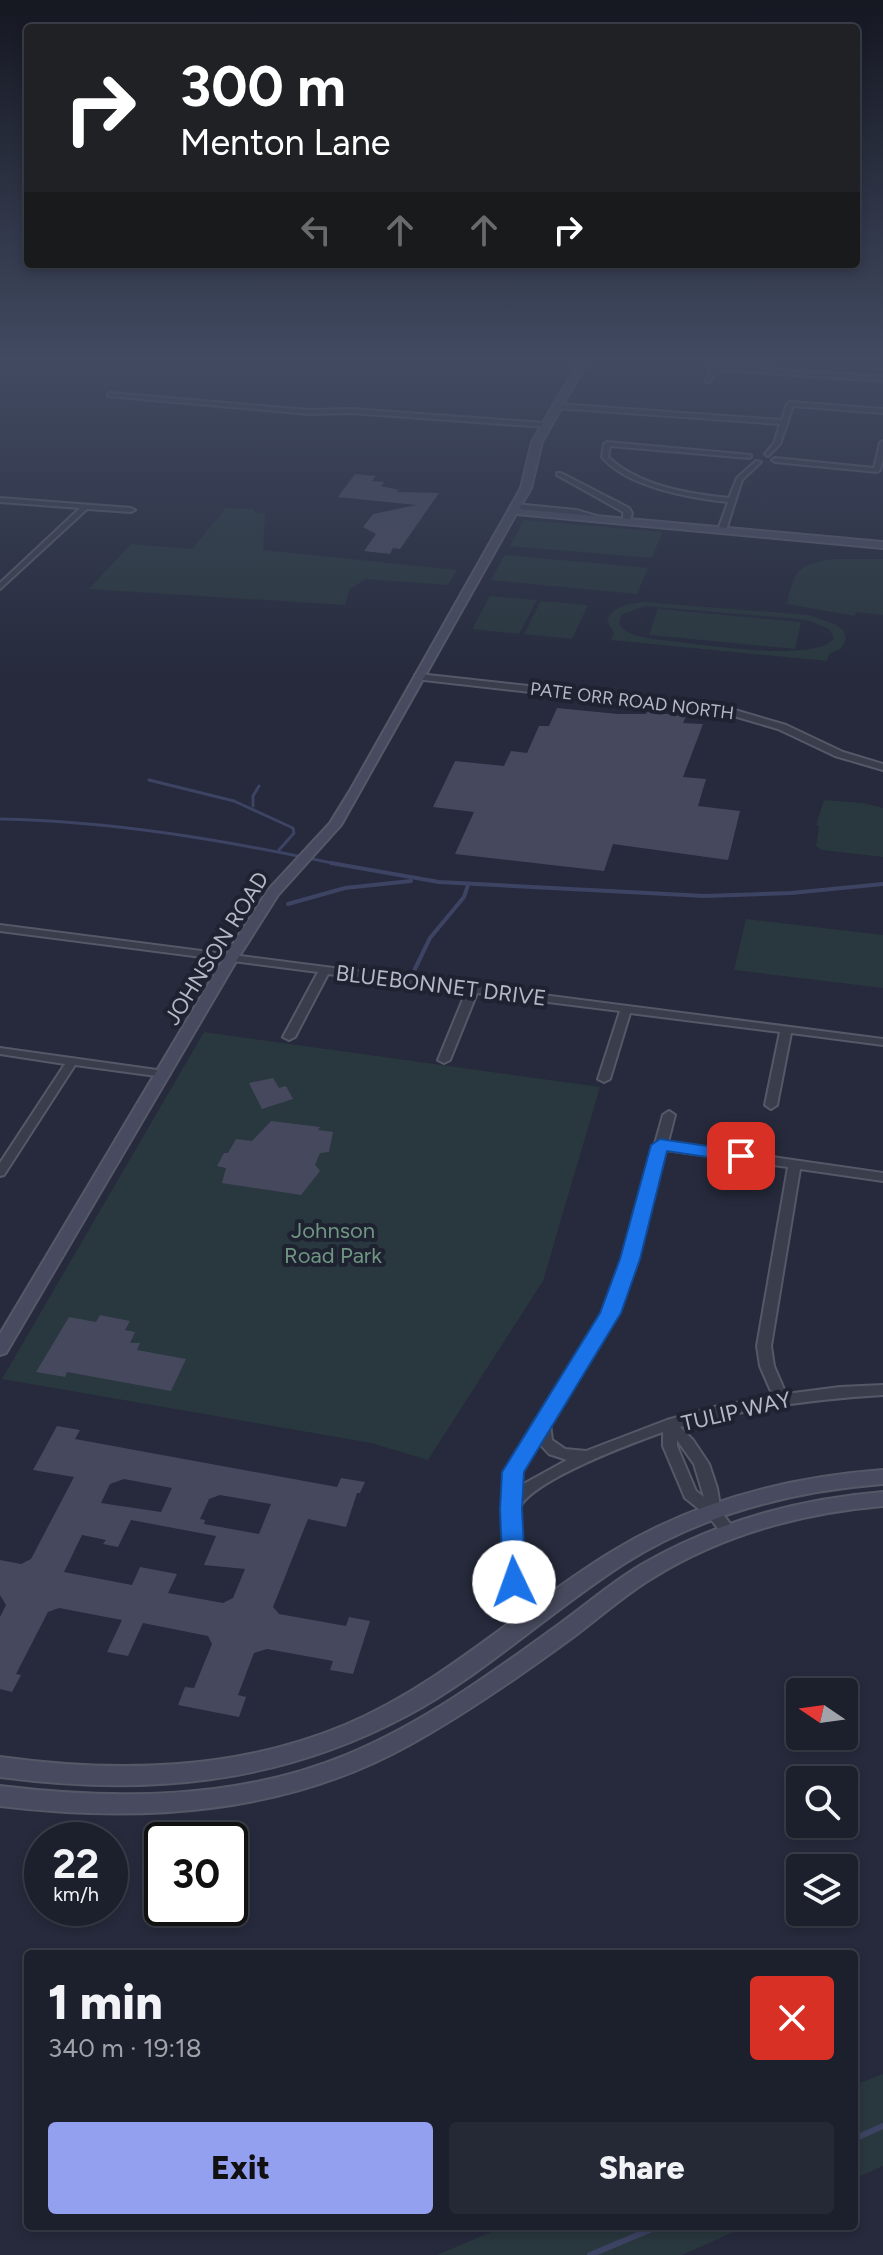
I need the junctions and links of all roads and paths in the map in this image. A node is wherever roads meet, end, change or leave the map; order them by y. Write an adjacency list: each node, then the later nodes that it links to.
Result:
1 (531, 468): 8 (main road, JOHNSON ROAD)
2 (621, 468): 6 (street)
3 (751, 468): 6 (street)
4 (559, 474): 10 (street)
5 (0, 500): 7 (street)
6 (732, 500): 11 (street)
7 (84, 508): 9 (street); 14 (street)
8 (514, 509): 10 (main road); 16 (main road, JOHNSON ROAD)
9 (131, 510)
10 (626, 521): 11 (main road)
11 (722, 530): 12 (main road)
12 (883, 545)
13 (0, 571): 14 (street)
14 (16, 572): 15 (street)
15 (0, 587)
16 (419, 677): 17 (street, PATE ORR ROAD NORTH); 19 (main road, JOHNSON ROAD)
17 (883, 767)
18 (0, 928): 19 (street, BLUEBONNET DRIVE)
19 (231, 958): 20 (street, BLUEBONNET DRIVE); 29 (main road, JOHNSON ROAD)
20 (324, 971): 21 (street, BLUEBONNET DRIVE); 24 (street)
21 (473, 989): 22 (street, BLUEBONNET DRIVE); 27 (street)
22 (626, 1009): 23 (street, BLUEBONNET DRIVE); 30 (street)
23 (786, 1029): 25 (street, BLUEBONNET DRIVE); 31 (street)
24 (289, 1037)
25 (883, 1042)
26 (0, 1051): 28 (street)
27 (444, 1060)
28 (72, 1061): 29 (street); 34 (street)
29 (164, 1074): 38 (main road, JOHNSON ROAD)
30 (604, 1079)
31 (771, 1105)
32 (669, 1115): 33 (street)
33 (660, 1145): 35 (street); 41 (street)
34 (5, 1158): 36 (street)
35 (795, 1164): 37 (street); 40 (street)
36 (0, 1172)
37 (883, 1177)
38 (0, 1349)
39 (883, 1390): 40 (street, TULIP WAY)
40 (781, 1399): 42 (street, TULIP WAY)
41 (544, 1422): 43 (street, TULIP WAY); 46 (street)
42 (670, 1426): 43 (street, TULIP WAY); 47 (street)
43 (595, 1453): 46 (street, TULIP WAY)
44 (883, 1477): 47 (main road)
45 (883, 1499): 48 (main road)
46 (511, 1509): 49 (street)
47 (714, 1513): 48 (street); 51 (main road)
48 (729, 1532): 53 (main road)
49 (514, 1582)
50 (0, 1767): 51 (main road)
51 (165, 1776): 53 (main road)
52 (0, 1796): 53 (main road)
53 (165, 1803)

